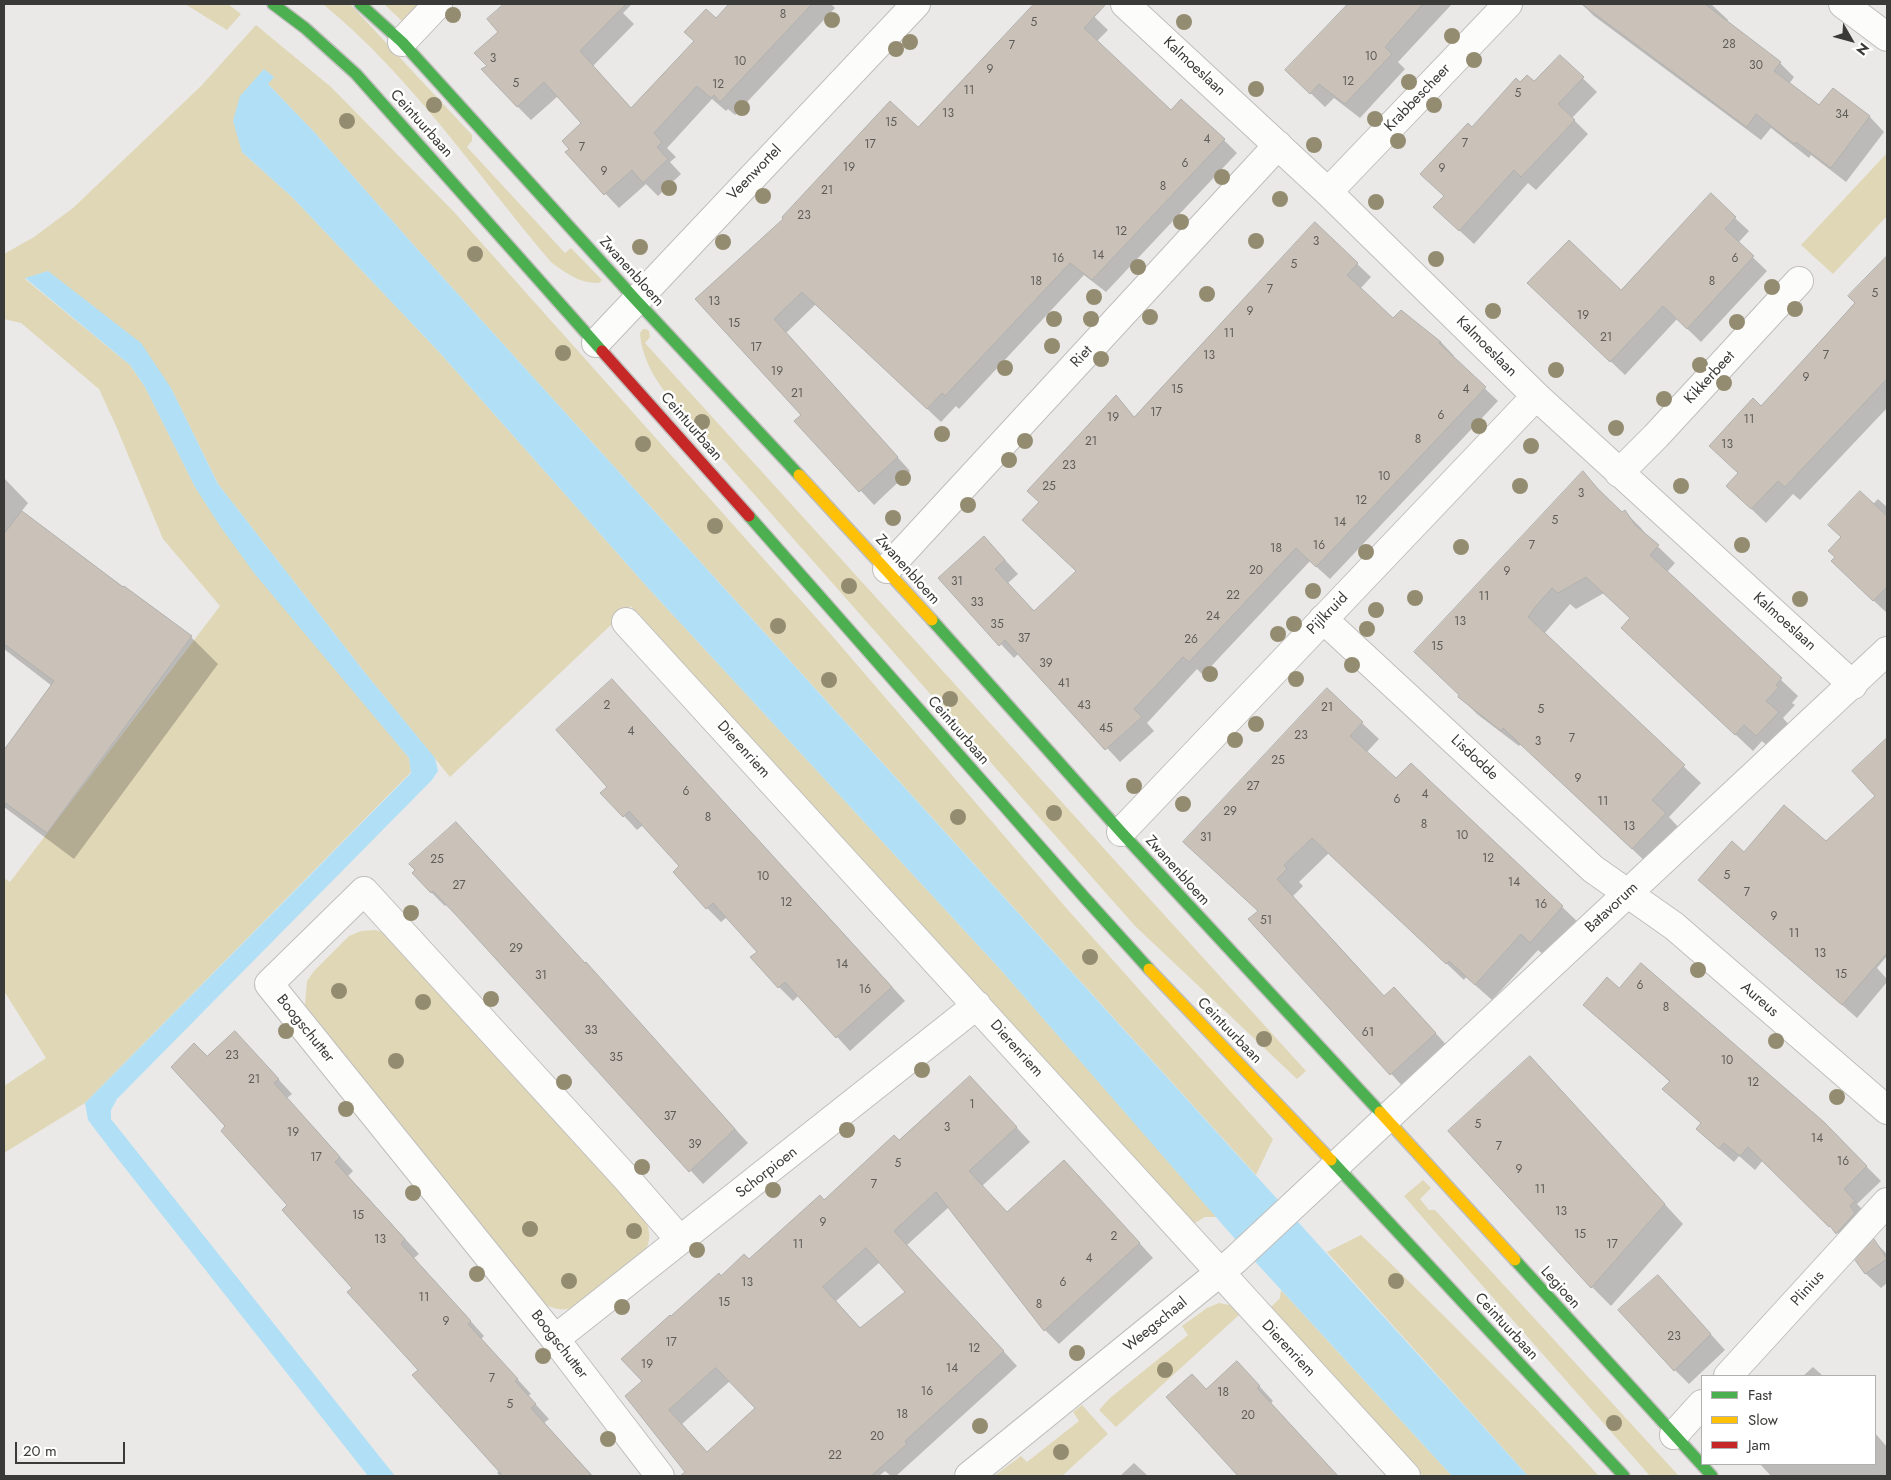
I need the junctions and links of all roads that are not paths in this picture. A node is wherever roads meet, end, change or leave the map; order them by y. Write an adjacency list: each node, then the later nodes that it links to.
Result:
1 (273, 4): 14 (street, Ceintuurbaan)
2 (360, 4): 9 (street, Zwanenbloem)
3 (438, 4): 9 (street)
4 (916, 4): 13 (street, Veenwortel)
5 (1126, 4): 10 (street, Kalmoeslaan)
6 (1508, 4): 11 (street, Krabbescheer)
7 (1843, 4): 8 (street)
8 (1887, 37)
9 (402, 42): 13 (street, Zwanenbloem)
10 (1278, 145): 11 (street, Kalmoeslaan); 17 (street, Riet)
11 (1328, 192): 15 (street, Kalmoeslaan)
12 (1799, 281): 16 (street, Kikkerbeet)
13 (635, 299): 14 (street, Veenwortel); 17 (street, Zwanenbloem)
14 (596, 343): 27 (street, Ceintuurbaan)
15 (1536, 396): 16 (street, Kalmoeslaan); 18 (street, Pijlkruid)
16 (1619, 473): 21 (street, Kalmoeslaan)
17 (887, 569): 22 (street, Zwanenbloem)
18 (1323, 619): 22 (street, Pijlkruid); 23 (street, Lisdodde)
19 (626, 622): 24 (street, Dierenriem)
20 (1887, 651): 21 (street, Batavorum)
21 (1853, 684): 23 (street, Batavorum)
22 (1121, 832): 26 (street, Zwanenbloem)
23 (1628, 893): 25 (street, Aureus); 26 (street, Batavorum)
24 (977, 1005): 29 (street, Schorpioen); 30 (street, Dierenriem)
25 (1887, 1110)
26 (1387, 1119): 27 (street, Batavorum); 34 (street, Legioen)
27 (1337, 1166): 30 (street, Weegschaal); 40 (street, Ceintuurbaan)
28 (1887, 1202): 32 (street, Plinius)
29 (680, 1240): 31 (street, Schorpioen); 31 (street, Boogschutter)
30 (1227, 1267): 38 (street, Weegschaal); 39 (street, Dierenriem)
31 (555, 1339): 37 (street, Boogschutter)
32 (1729, 1375)
33 (1701, 1405): 34 (street)
34 (1674, 1435): 35 (street, Legioen)
35 (1701, 1464)
36 (1702, 1465): 41 (street, Legioen)
37 (660, 1476)
38 (969, 1476)
39 (1406, 1476)
40 (1624, 1476)
41 (1712, 1476)

